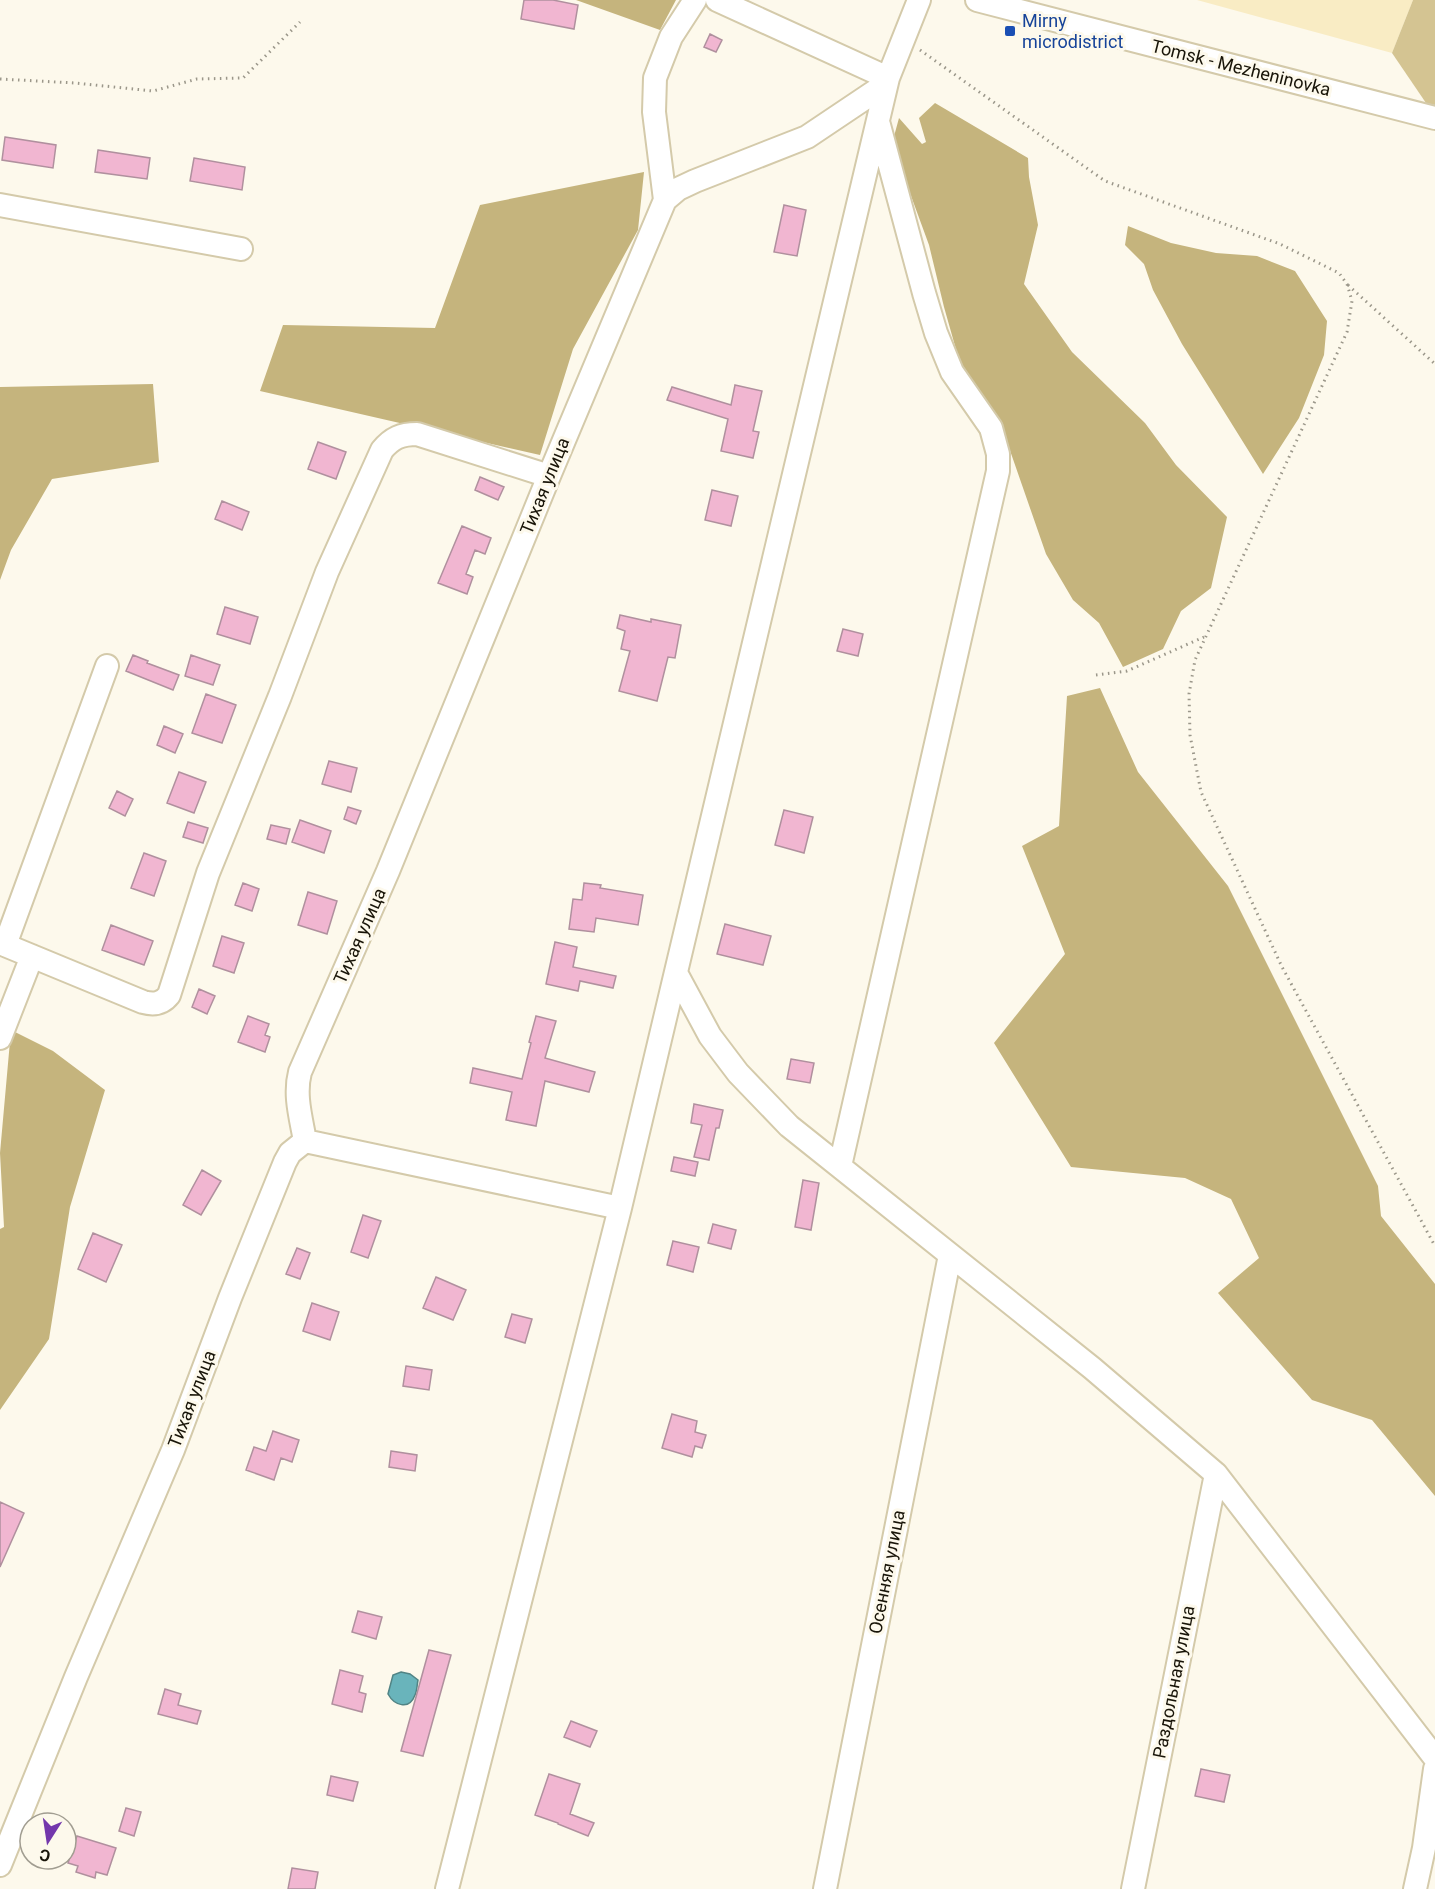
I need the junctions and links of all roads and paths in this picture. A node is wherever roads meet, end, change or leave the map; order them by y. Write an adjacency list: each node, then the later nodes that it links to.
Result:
1 (695, 0): 11 (street, Тихая улица)
2 (717, 0): 8 (street)
3 (918, 0): 6 (street)
4 (977, 0): 9 (street, Tomsk - Mezheninovka)
5 (300, 22): 7 (path)
6 (903, 38): 8 (street); 14 (path)
7 (0, 79)
8 (887, 81): 10 (street); 11 (street)
9 (1435, 118)
10 (878, 121): 22 (street); 25 (street)
11 (665, 200): 16 (street, Тихая улица)
12 (0, 205): 13 (street)
13 (241, 249)
14 (1347, 284): 15 (path); 17 (path)
15 (1435, 363)
16 (549, 476): 21 (street); 24 (street, Тихая улица)
17 (1206, 637): 19 (path); 27 (path)
18 (107, 666): 20 (street)
19 (1096, 675)
20 (2, 944): 21 (street)
21 (32, 956): 23 (street)
22 (676, 973): 25 (street); 26 (street)
23 (0, 1038)
24 (306, 1141): 26 (street); 32 (street, Тихая улица)
25 (840, 1166): 28 (street)
26 (620, 1208): 33 (street)
27 (1435, 1246)
28 (950, 1255): 29 (street); 34 (street, Осенняя улица)
29 (1216, 1474): 30 (street); 35 (street, Раздольная улица)
30 (1435, 1758)
31 (1435, 1769): 36 (street)
32 (0, 1864)
33 (447, 1889)
34 (825, 1889)
35 (1133, 1889)
36 (1415, 1889)

